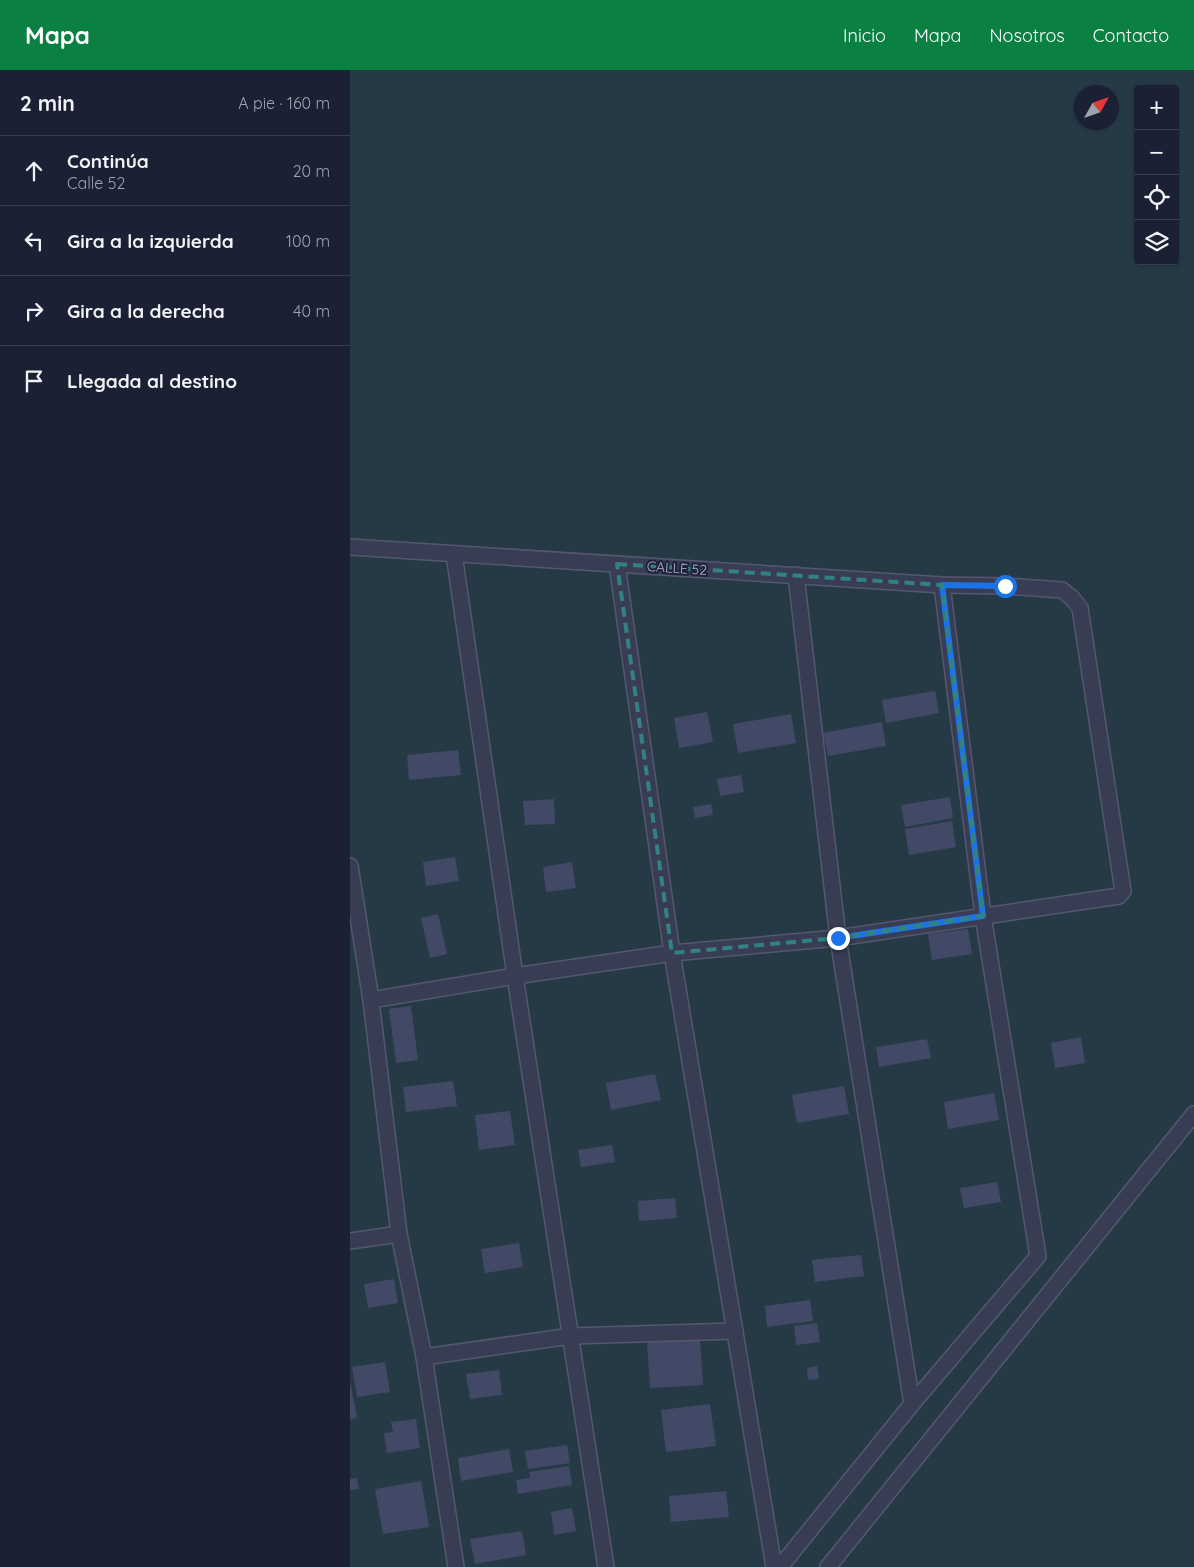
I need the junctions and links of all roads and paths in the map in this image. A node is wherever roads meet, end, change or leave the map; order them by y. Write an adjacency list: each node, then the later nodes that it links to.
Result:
1 (350, 547): 2 (street, CALLE 52)
2 (454, 554): 3 (street, CALLE 52); 10 (street)
3 (617, 564): 4 (street, CALLE 52); 9 (street)
4 (796, 576): 5 (street, CALLE 52); 8 (street)
5 (942, 585): 7 (street); 7 (street, CALLE 52)
6 (350, 871): 11 (street)
7 (983, 916): 8 (street, CALLE 52); 18 (street)
8 (838, 938): 9 (street, CALLE 52); 18 (street)
9 (672, 953): 10 (street, CALLE 52); 15 (street)
10 (515, 976): 11 (street, CALLE 52); 16 (street)
11 (371, 1000): 13 (street)
12 (1194, 1114): 23 (street)
13 (399, 1234): 14 (street); 17 (street)
14 (350, 1241)
15 (735, 1331): 16 (street); 21 (street)
16 (571, 1336): 17 (street); 20 (street)
17 (424, 1357): 19 (street)
18 (912, 1404): 22 (street)
19 (456, 1567)
20 (606, 1567)
21 (774, 1567)
22 (780, 1567)
23 (828, 1567)

